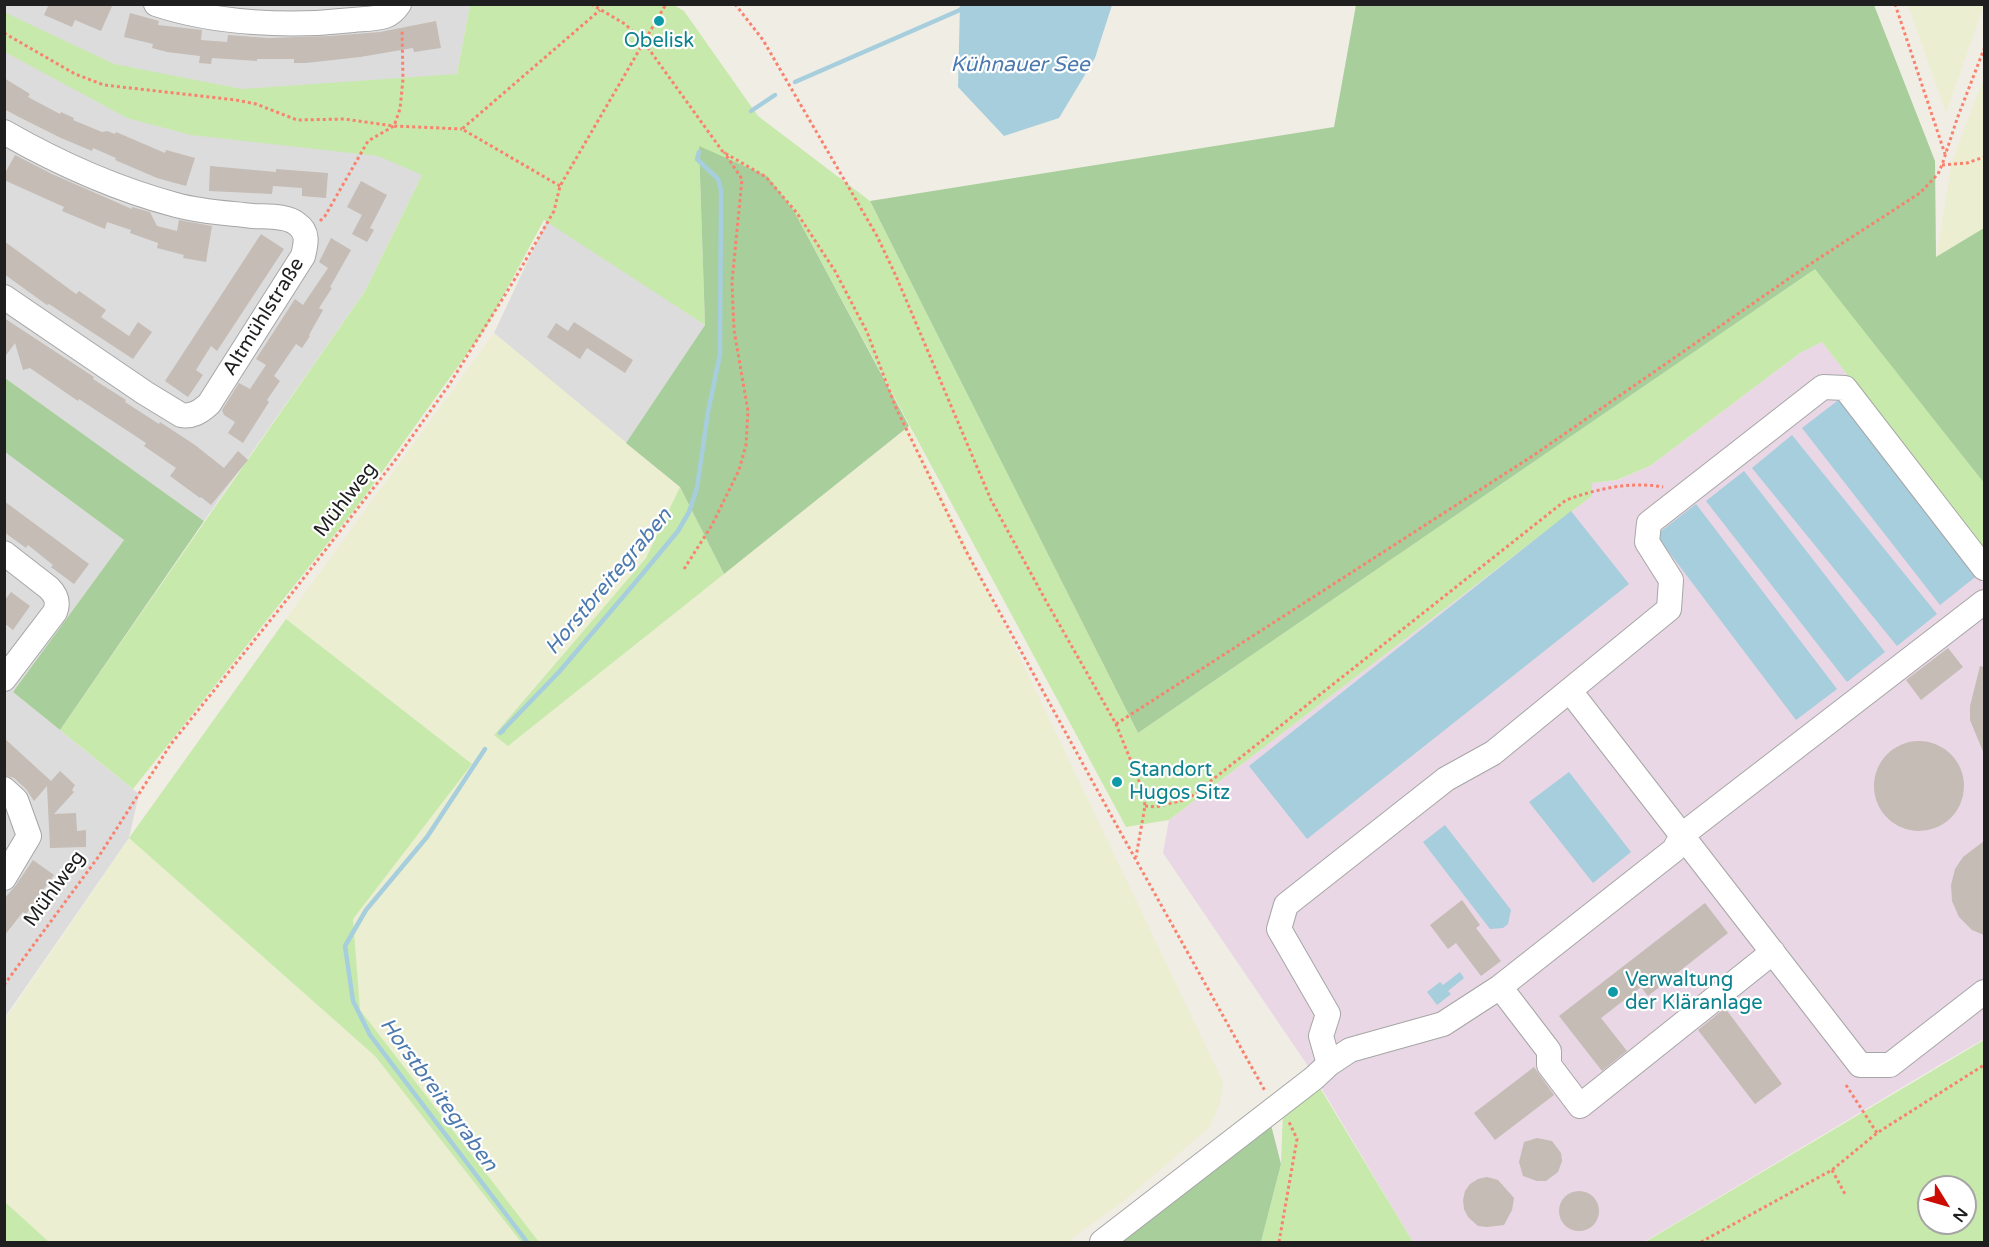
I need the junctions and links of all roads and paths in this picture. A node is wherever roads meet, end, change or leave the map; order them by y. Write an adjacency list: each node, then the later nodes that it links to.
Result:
1 (156, 4): 7 (street)
2 (591, 4): 6 (path)
3 (666, 4): 9 (path, Mühlweg)
4 (735, 4): 28 (path)
5 (1895, 4): 15 (path)
6 (600, 9): 9 (path); 12 (path)
7 (400, 15): 11 (path)
8 (4, 33): 11 (path)
9 (643, 41): 14 (path); 18 (path, Mühlweg)
10 (1984, 49): 15 (path)
11 (394, 126): 12 (path); 19 (path)
12 (462, 129): 18 (path)
13 (4, 132): 20 (street, Altmühlstraße)
14 (723, 152): 24 (path); 32 (path)
15 (1945, 155): 17 (path)
16 (1984, 157): 17 (path)
17 (1942, 165): 28 (path)
18 (560, 186): 35 (path, Mühlweg)
19 (325, 216)
20 (4, 297)
21 (1689, 493): 23 (street); 27 (street); 30 (path)
22 (4, 553): 26 (street)
23 (1984, 568)
24 (684, 569)
25 (1984, 603): 31 (street)
26 (4, 679)
27 (1570, 691): 31 (street); 38 (street)
28 (1116, 724): 30 (path)
29 (4, 789): 33 (street)
30 (1145, 806): 32 (path)
31 (1682, 835): 34 (street); 36 (street)
32 (1136, 859): 41 (path)
33 (4, 878)
34 (1773, 952): 36 (street); 37 (street)
35 (5, 982)
36 (1500, 987): 38 (street)
37 (1984, 992)
38 (1329, 1064): 41 (street)
39 (1984, 1065): 42 (path)
40 (1846, 1085): 42 (path)
41 (1275, 1108): 45 (street); 46 (path)
42 (1877, 1133): 43 (path)
43 (1832, 1170): 44 (path); 47 (path)
44 (1845, 1194)
45 (1102, 1242)
46 (1279, 1242)
47 (1701, 1242)

